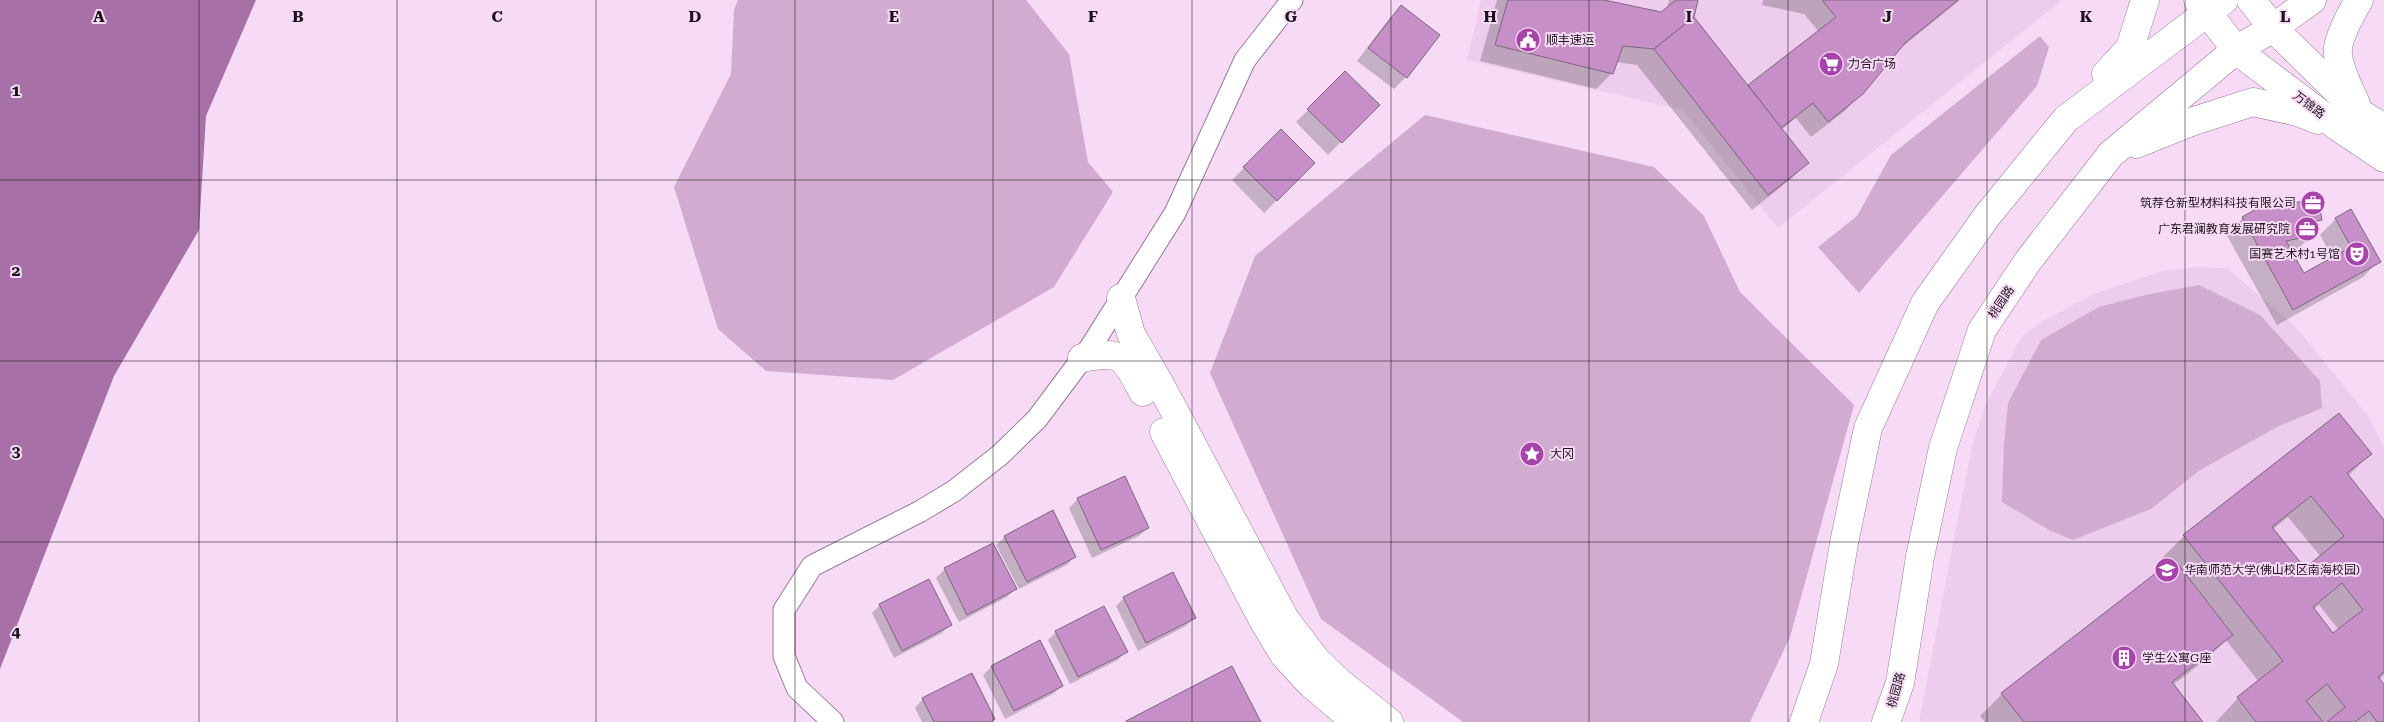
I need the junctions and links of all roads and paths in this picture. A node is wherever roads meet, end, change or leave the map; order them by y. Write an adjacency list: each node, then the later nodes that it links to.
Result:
1 (1292, 0): 14 (street)
2 (2145, 0): 9 (main road)
3 (2251, 0): 7 (main road, 万锦路)
4 (2312, 0): 7 (main road, 桃园路)
5 (2359, 0): 10 (main road)
6 (2210, 4): 8 (main road, 万锦路); 9 (main road)
7 (2273, 28): 8 (main road, 桃园路); 10 (main road, 万锦路)
8 (2236, 50): 10 (main road, 万锦路); 12 (main road, 桃园路)
9 (2066, 119): 19 (main road)
10 (2349, 120): 11 (main road, 万锦路); 12 (main road); 13 (main road, 万锦路)
11 (2384, 128)
12 (2111, 154): 20 (main road, 桃园路)
13 (2384, 158)
14 (1121, 298): 15 (street); 18 (main road)
15 (1082, 358): 16 (street); 17 (main road)
16 (833, 722)
17 (1356, 722)
18 (1389, 722)
19 (1804, 722)
20 (1886, 722)

